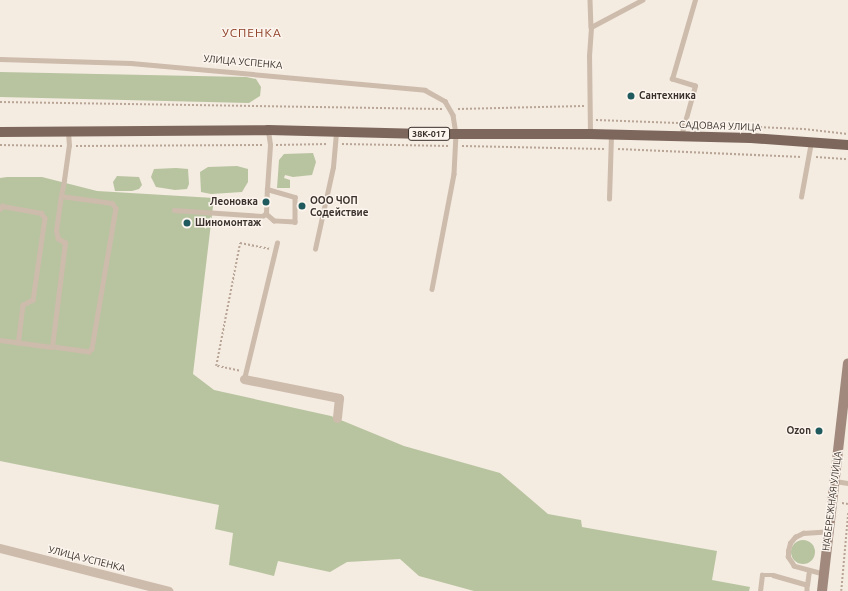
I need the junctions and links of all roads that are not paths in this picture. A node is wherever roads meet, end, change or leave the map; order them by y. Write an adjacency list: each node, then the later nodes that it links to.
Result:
1 (590, 0): 5 (lane)
2 (594, 0): 5 (lane)
3 (642, 0): 6 (lane)
4 (695, 0): 15 (lane)
5 (591, 8): 6 (lane)
6 (591, 27): 13 (lane)
7 (0, 59): 12 (lane, УЛИЦА УСПЕНКА)
8 (268, 130): 9 (main road, 38К-017); 10 (main road, 38К-017); 18 (lane)
9 (68, 131): 11 (main road, 38К-017); 19 (lane)
10 (336, 131): 12 (main road, 38К-017); 26 (lane)
11 (0, 132)
12 (456, 134): 13 (main road, 38К-017); 27 (lane)
13 (590, 134): 14 (main road, САДОВАЯ УЛИЦА / 38К-017)
14 (611, 135): 15 (main road, САДОВАЯ УЛИЦА / 38К-017); 21 (lane)
15 (681, 136): 16 (main road, САДОВАЯ УЛИЦА / 38К-017)
16 (811, 142): 17 (main road, САДОВАЯ УЛИЦА / 38К-017); 20 (lane)
17 (848, 145)
18 (267, 189): 24 (lane); 24 (lane)
19 (61, 196): 30 (lane); 30 (lane)
20 (800, 197)
21 (609, 199)
22 (0, 209): 29 (lane)
23 (174, 210): 24 (lane)
24 (266, 214)
25 (277, 243): 32 (lane)
26 (315, 250)
27 (432, 289)
28 (0, 340): 29 (lane)
29 (18, 343): 30 (lane)
30 (52, 347)
31 (848, 363): 34 (main road, НАБЕРЕЖНАЯ УЛИЦА)
32 (242, 375): 33 (street)
33 (337, 418)
34 (835, 481): 35 (lane); 36 (main road, НАБЕРЕЖНАЯ УЛИЦА)
35 (848, 483)
36 (829, 530): 38 (lane); 39 (main road, НАБЕРЕЖНАЯ УЛИЦА)
37 (0, 548): 41 (street, УЛИЦА УСПЕНКА)
38 (809, 571): 39 (lane); 40 (lane)
39 (823, 574): 44 (main road, НАБЕРЕЖНАЯ УЛИЦА)
40 (807, 585): 42 (lane); 43 (lane)
41 (169, 591)
42 (760, 591)
43 (807, 591)
44 (822, 591)

